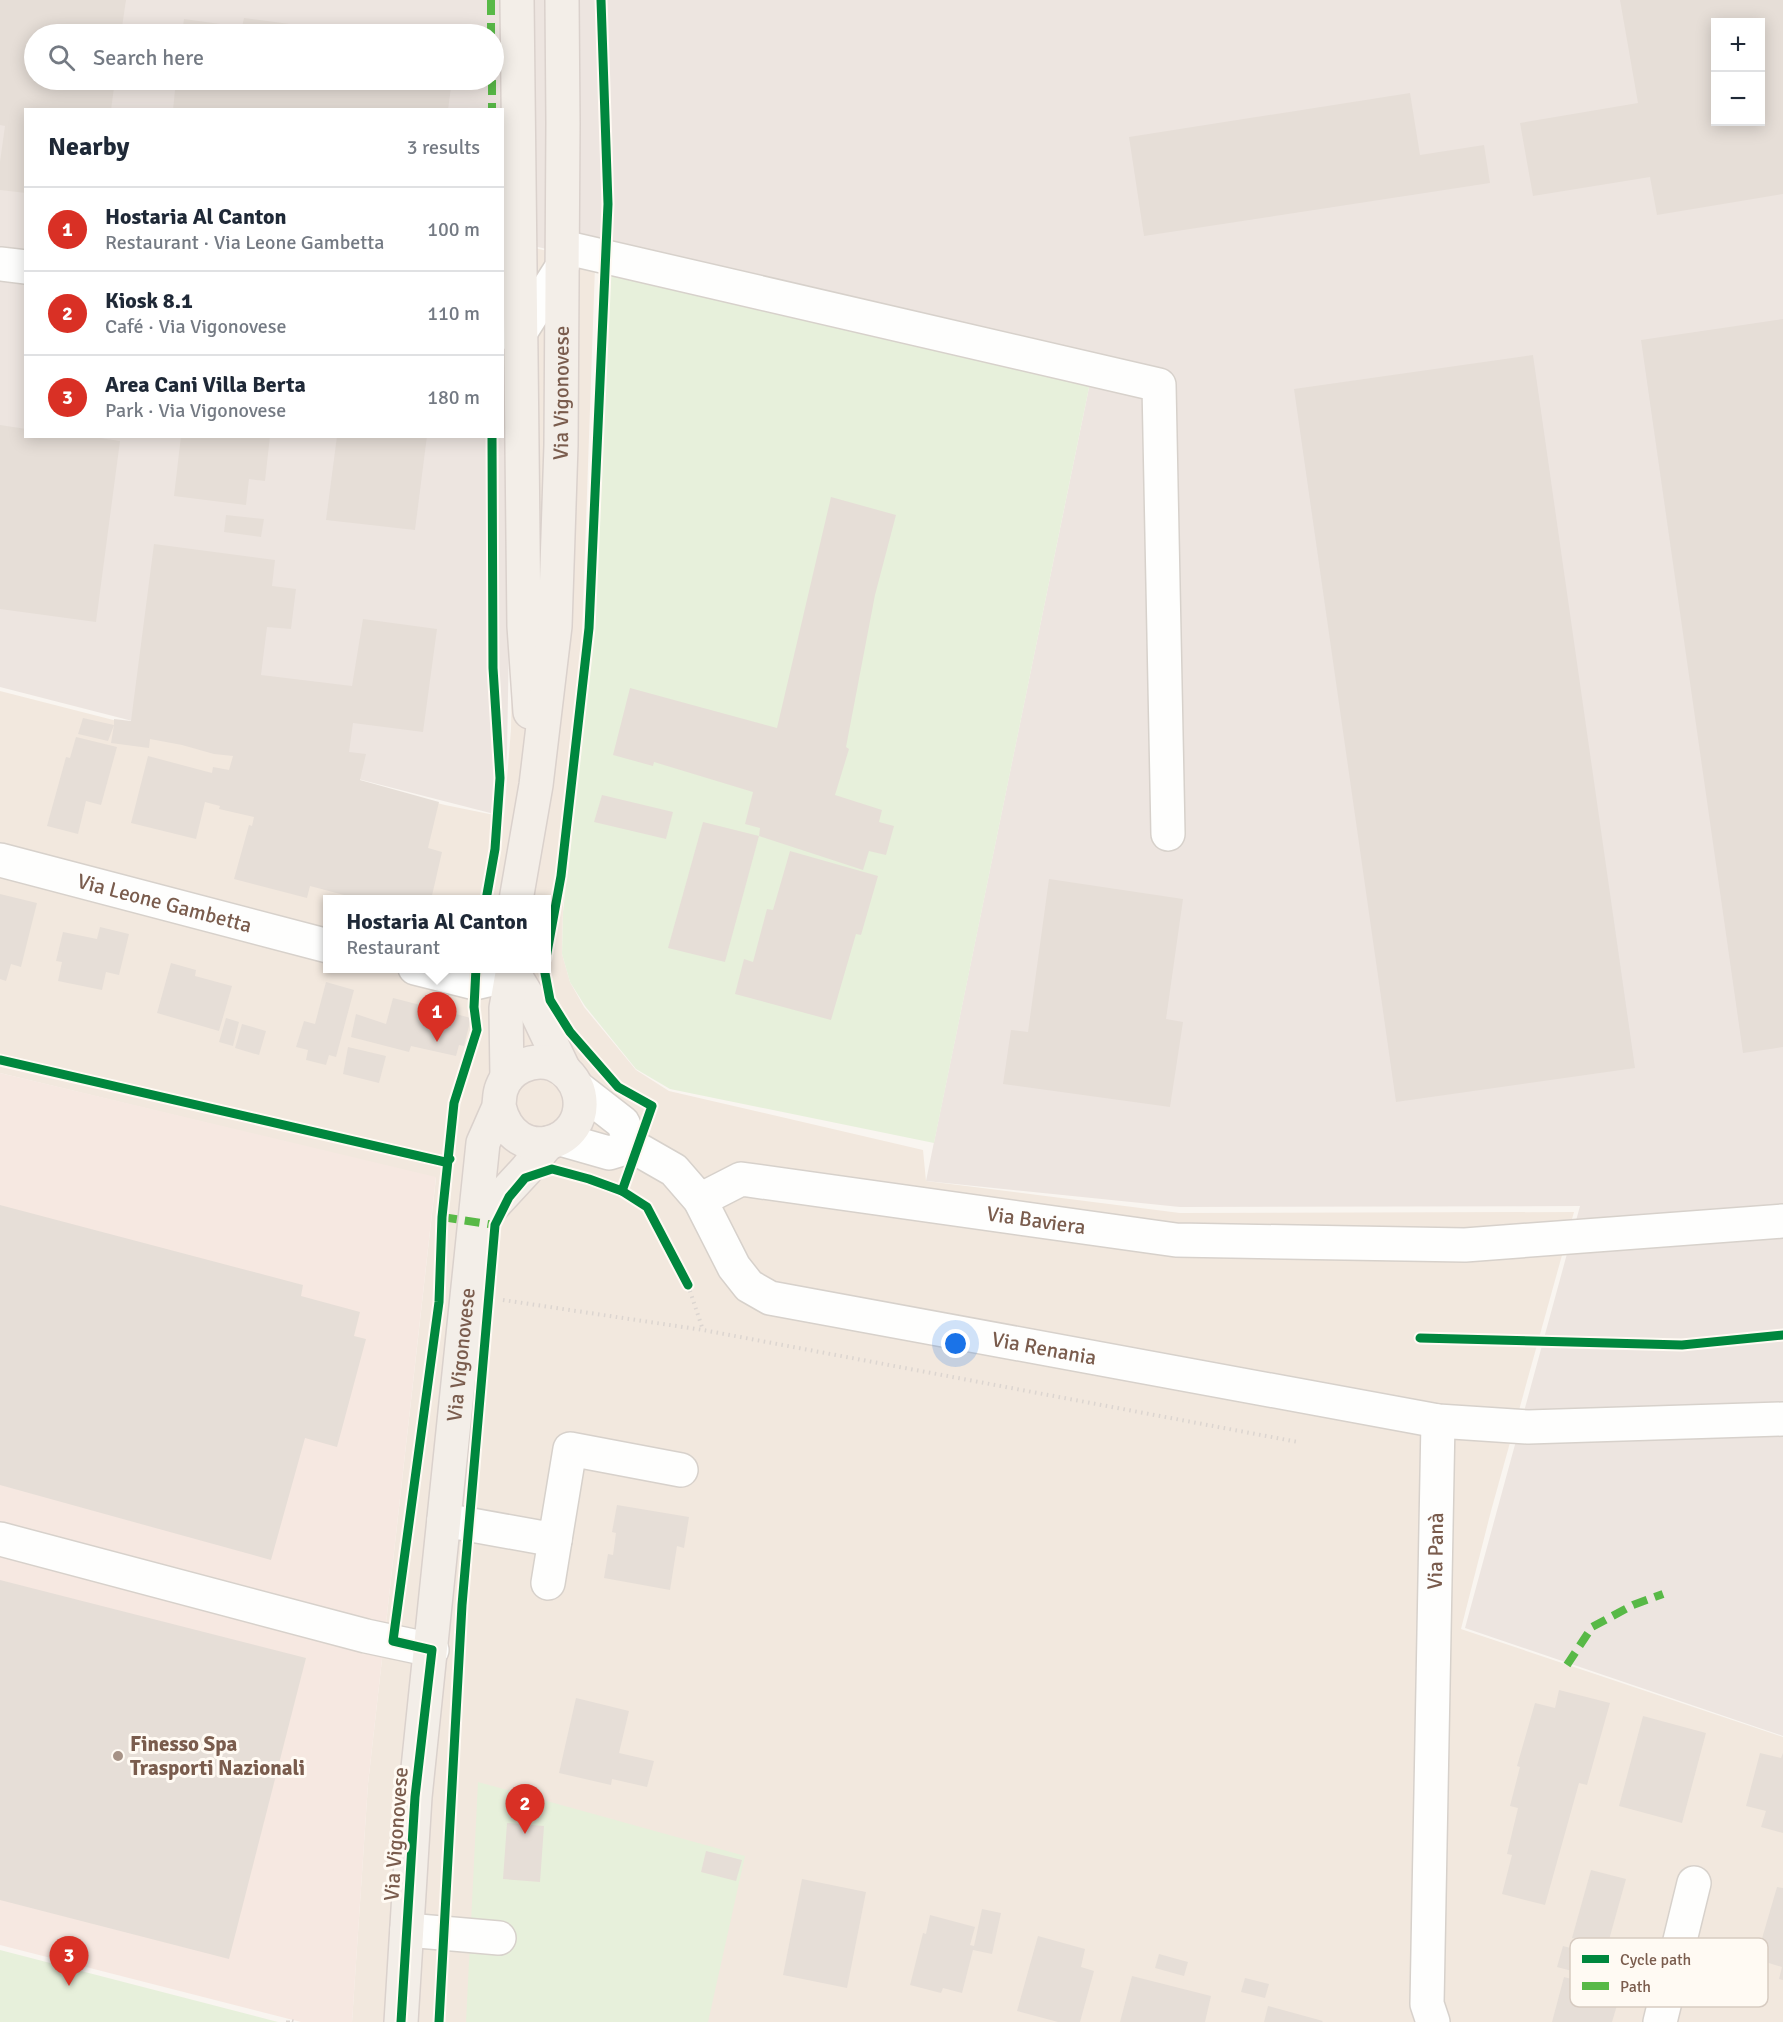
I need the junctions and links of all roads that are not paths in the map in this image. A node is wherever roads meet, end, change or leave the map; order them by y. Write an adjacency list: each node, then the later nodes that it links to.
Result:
1 (517, 0): 6 (main road, Via Vigonovese)
2 (562, 0): 3 (main road, Via Vigonovese)
3 (562, 257): 6 (street); 7 (main road, Via Vigonovese); 8 (street)
4 (0, 264): 5 (street)
5 (24, 267)
6 (511, 332): 7 (main road, Via Vigonovese)
7 (536, 785): 10 (main road, Via Vigonovese)
8 (1168, 834)
9 (0, 860): 11 (street, Via Leone Gambetta)
10 (517, 895)
11 (323, 945)
12 (432, 973): 13 (street)
13 (507, 973)
14 (513, 973): 17 (main road, Via Vigonovese)
15 (514, 973): 16 (main road)
16 (571, 1079): 17 (main road); 18 (main road); 19 (street)
17 (503, 1092): 18 (main road, Via Vigonovese); 22 (main road, Via Vigonovese)
18 (554, 1141): 19 (street); 22 (main road)
19 (632, 1146): 20 (street)
20 (700, 1200): 21 (street, Via Baviera); 24 (street, Via Renania)
21 (1783, 1221)
22 (476, 1224): 26 (main road, Via Vigonovese)
23 (1783, 1419): 24 (street)
24 (1438, 1422): 37 (street, Via Panà)
25 (681, 1470): 28 (street)
26 (444, 1520): 28 (street); 30 (main road, Via Vigonovese)
27 (0, 1539): 30 (street)
28 (555, 1540): 29 (street)
29 (548, 1583)
30 (432, 1650): 32 (main road, Via Vigonovese)
31 (1694, 1883): 34 (street)
32 (407, 1930): 33 (street); 36 (main road, Via Vigonovese)
33 (499, 1938)
34 (1681, 1938)
35 (1664, 2007): 38 (street)
36 (401, 2022)
37 (1433, 2022)
38 (1660, 2022)

